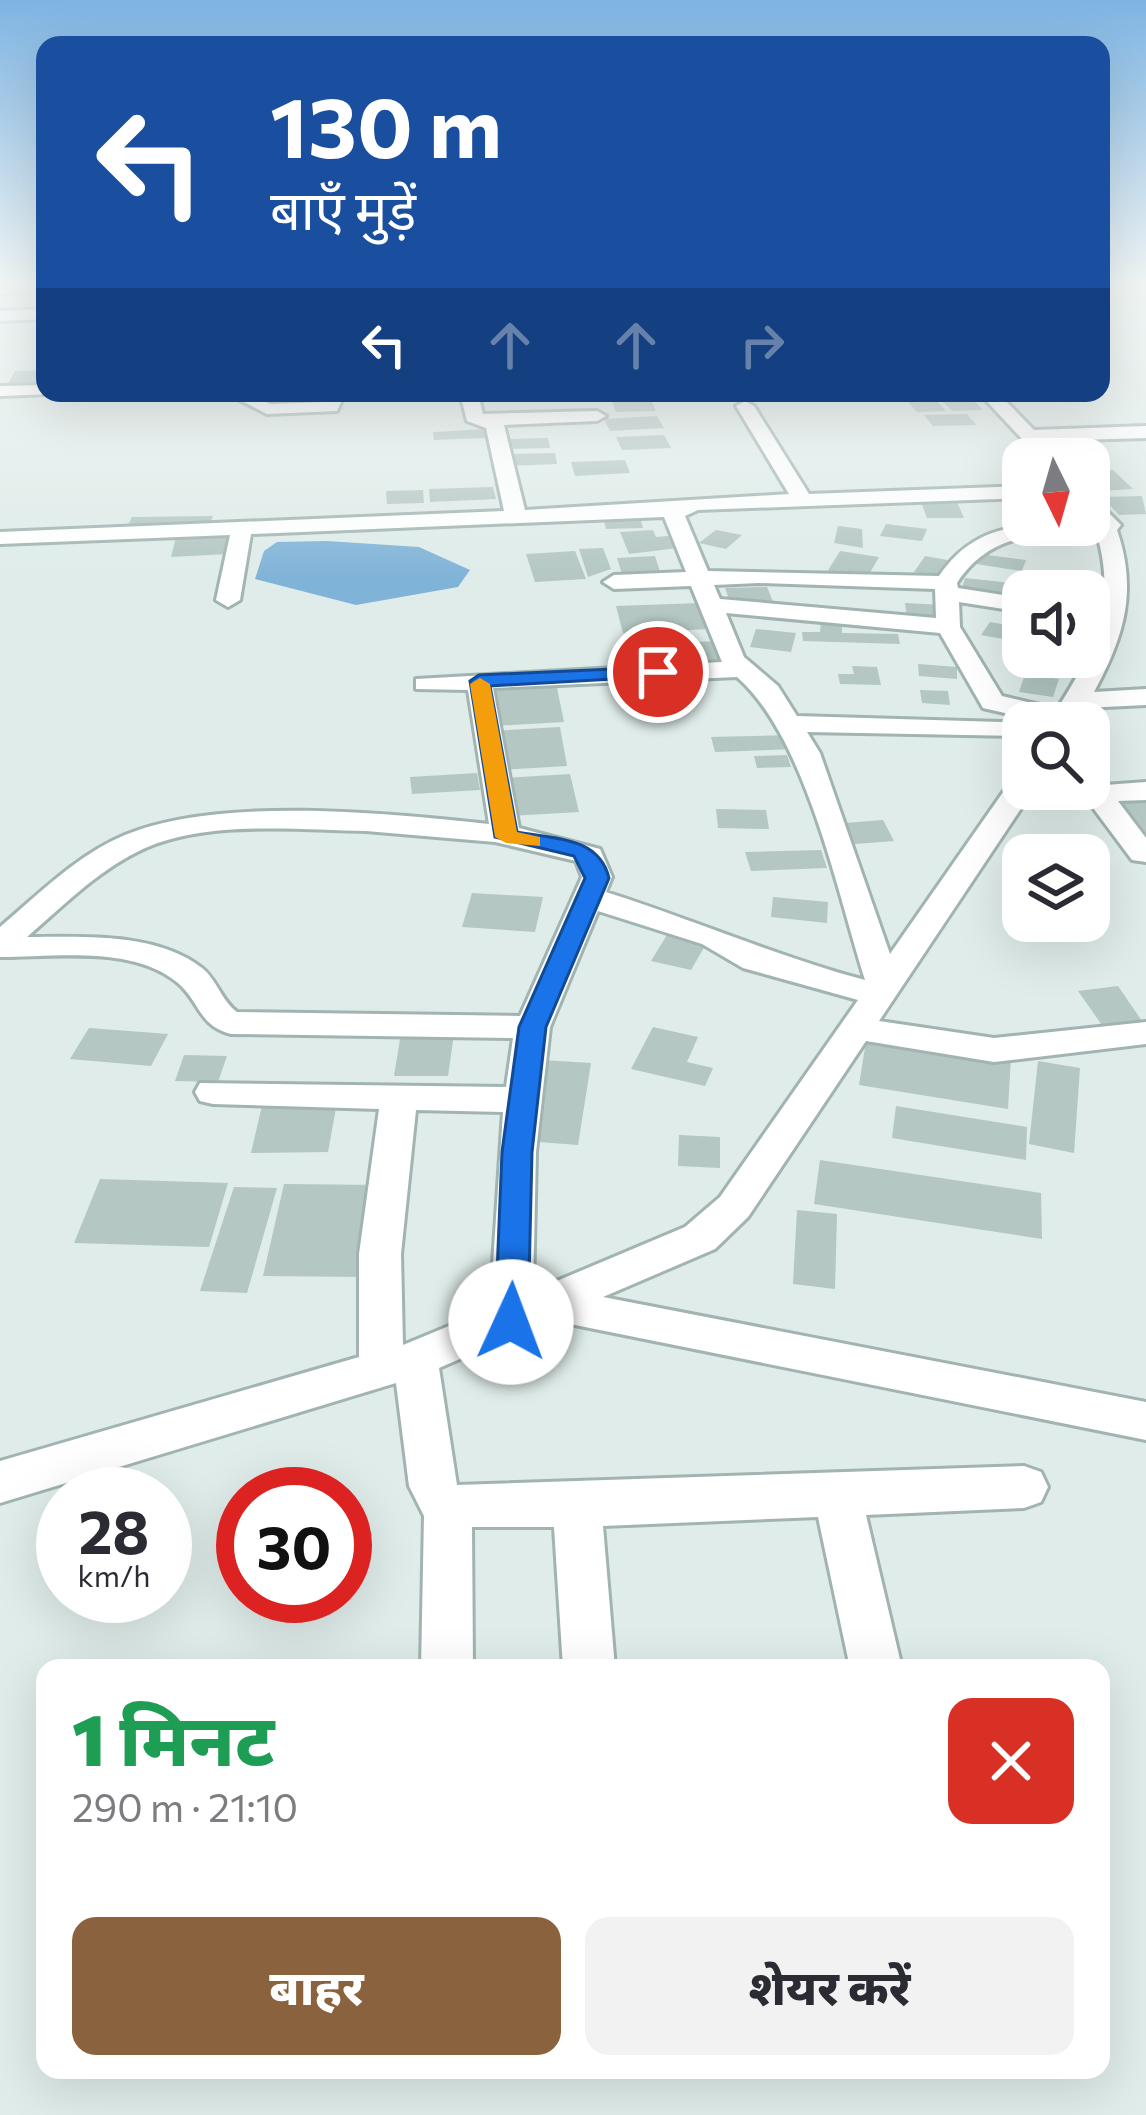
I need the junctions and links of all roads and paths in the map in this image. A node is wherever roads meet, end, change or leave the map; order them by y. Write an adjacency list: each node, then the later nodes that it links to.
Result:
1 (36, 390): 2 (street)
2 (0, 391)
3 (257, 402): 4 (street)
4 (334, 402)
5 (470, 402): 9 (street)
6 (997, 402): 11 (street)
7 (745, 406): 13 (street)
8 (597, 416): 9 (street)
9 (481, 420): 15 (street)
10 (1146, 432): 11 (street)
11 (1030, 436)
12 (1002, 493): 13 (street)
13 (801, 498): 14 (street)
14 (674, 510): 15 (street); 20 (street)
15 (516, 517): 17 (street)
16 (1110, 525): 27 (street)
17 (241, 531): 19 (street); 23 (street)
18 (1002, 532): 22 (street)
19 (0, 538)
20 (701, 577): 21 (street); 22 (street); 25 (street)
21 (614, 582)
22 (946, 588): 24 (street); 28 (street)
23 (228, 600)
24 (1002, 600)
25 (713, 606): 28 (street); 29 (street)
26 (1110, 612): 27 (street)
27 (1121, 613): 33 (street)
28 (948, 627): 34 (street)
29 (738, 669): 30 (street); 36 (street)
30 (479, 681): 31 (street); 42 (street)
31 (425, 684)
32 (1146, 697): 35 (street)
33 (1076, 702)
34 (1002, 704)
35 (1110, 705)
36 (790, 724): 37 (street); 46 (street)
37 (1002, 728)
38 (1110, 790): 39 (street)
39 (1146, 791)
40 (1005, 810): 46 (street)
41 (1110, 810): 43 (street)
42 (506, 837): 44 (street); 45 (street)
43 (1144, 854)
44 (588, 898): 46 (street); 47 (street)
45 (0, 945): 47 (street)
46 (880, 988): 48 (street)
47 (532, 1027): 52 (street)
48 (854, 1028): 49 (street); 53 (street)
49 (1146, 1033)
50 (213, 1092): 51 (street)
51 (399, 1096): 52 (street); 55 (street)
52 (523, 1100): 54 (street)
53 (553, 1304): 54 (street); 56 (street)
54 (511, 1322): 55 (street)
55 (398, 1364): 57 (street); 61 (street)
56 (1146, 1420)
57 (0, 1482)
58 (1024, 1486): 59 (street)
59 (837, 1495): 60 (street); 64 (street)
60 (577, 1506): 61 (street); 63 (street)
61 (448, 1507): 62 (street)
62 (447, 1659)
63 (589, 1659)
64 (874, 1659)

